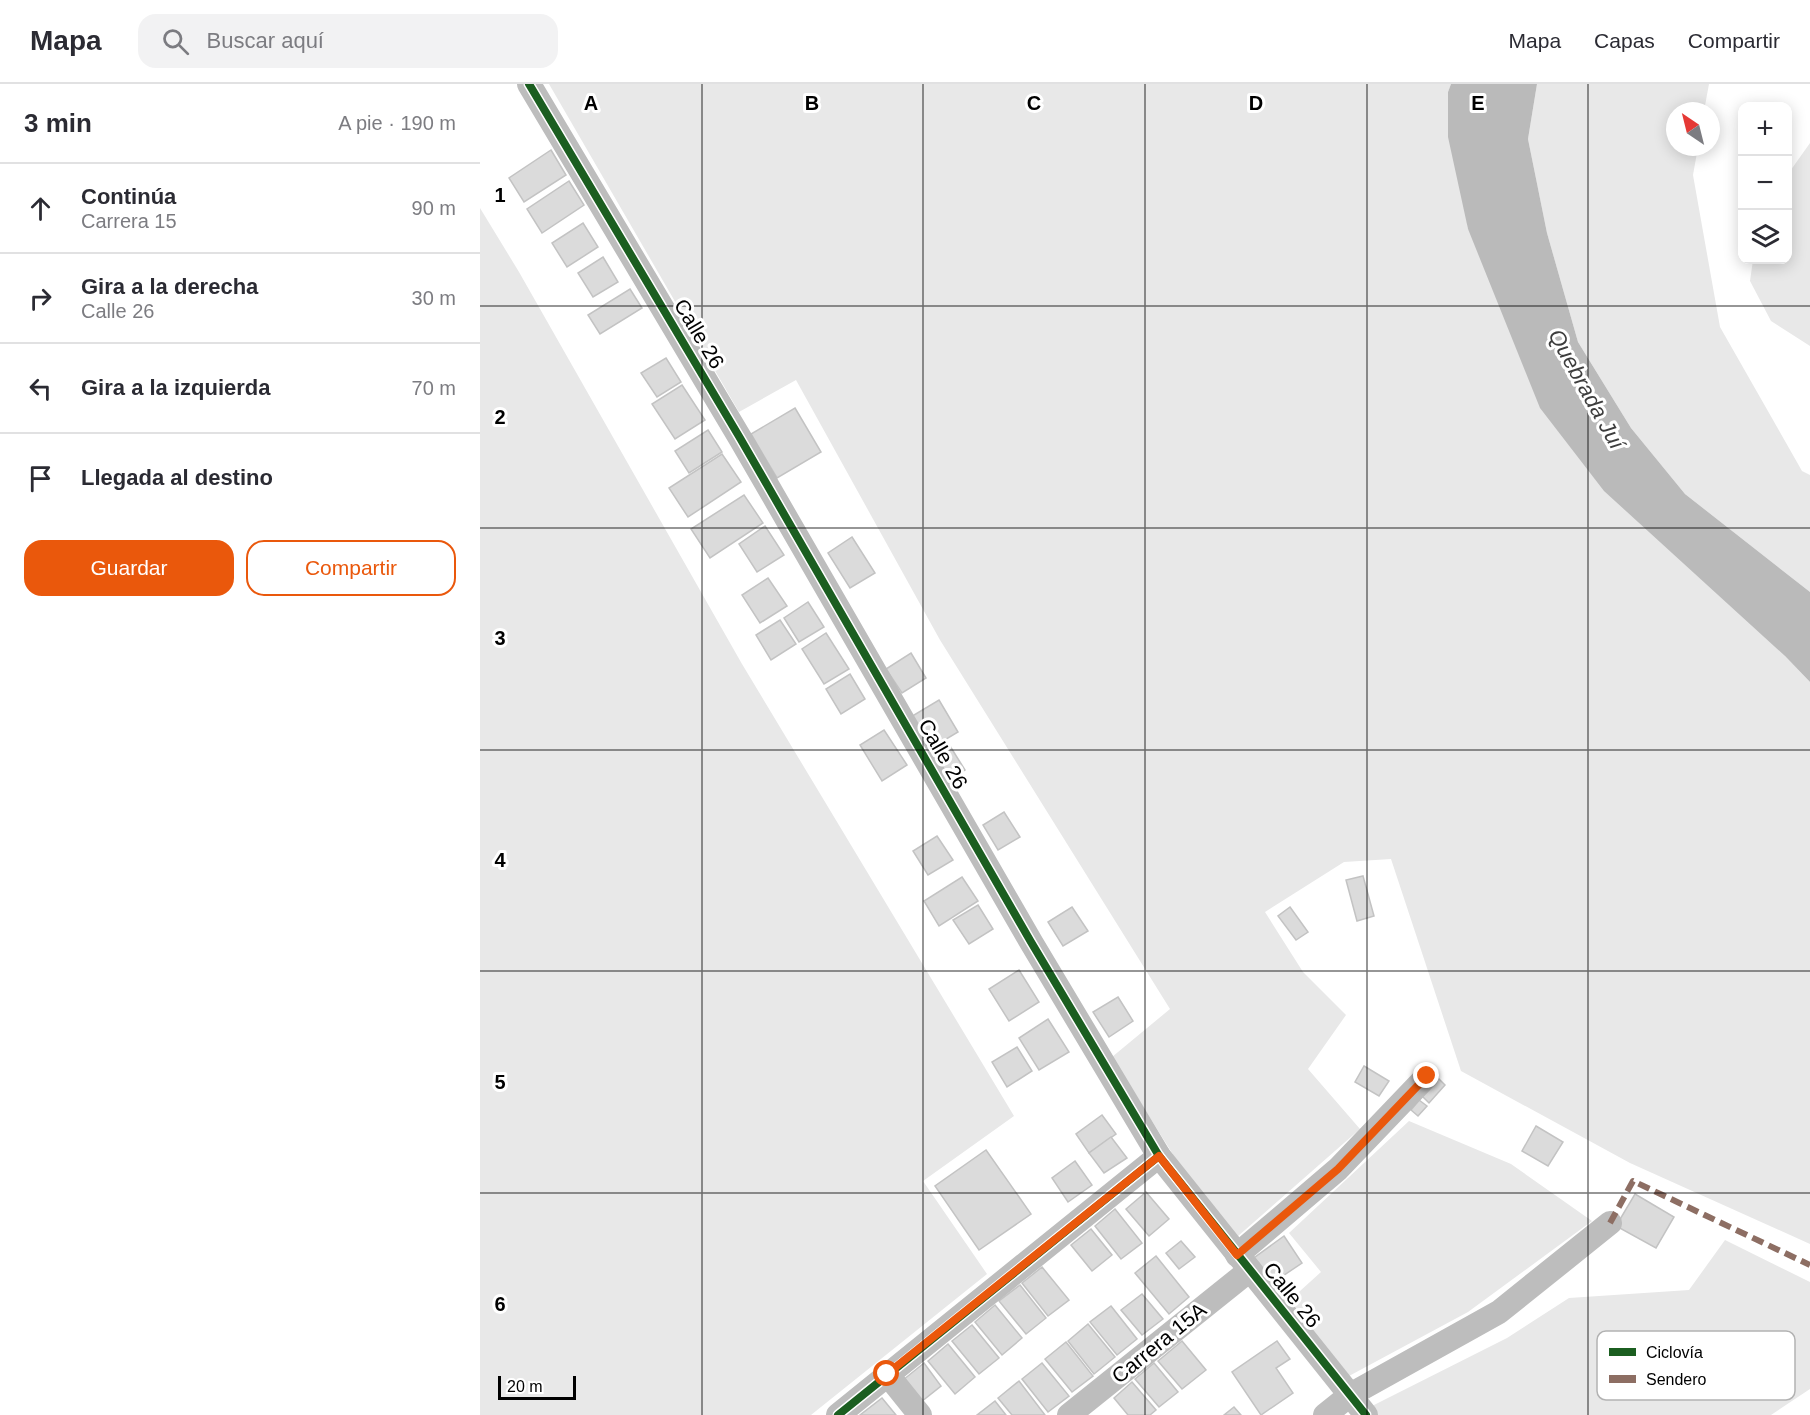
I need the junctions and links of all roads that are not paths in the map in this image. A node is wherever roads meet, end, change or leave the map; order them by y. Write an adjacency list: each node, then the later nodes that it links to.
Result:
1 (529, 84): 3 (street, Calle 26)
2 (1427, 1076): 5 (street, Carrera 15A)
3 (1159, 1156): 5 (street, Calle 26); 6 (street)
4 (1610, 1223): 7 (street)
5 (1243, 1263): 7 (street, Calle 26); 10 (street, Carrera 15A)
6 (887, 1374): 8 (street); 9 (street)
7 (1350, 1395): 11 (street); 12 (street, Calle 26)
8 (838, 1415)
9 (920, 1415)
10 (1069, 1415)
11 (1325, 1415)
12 (1366, 1415)

